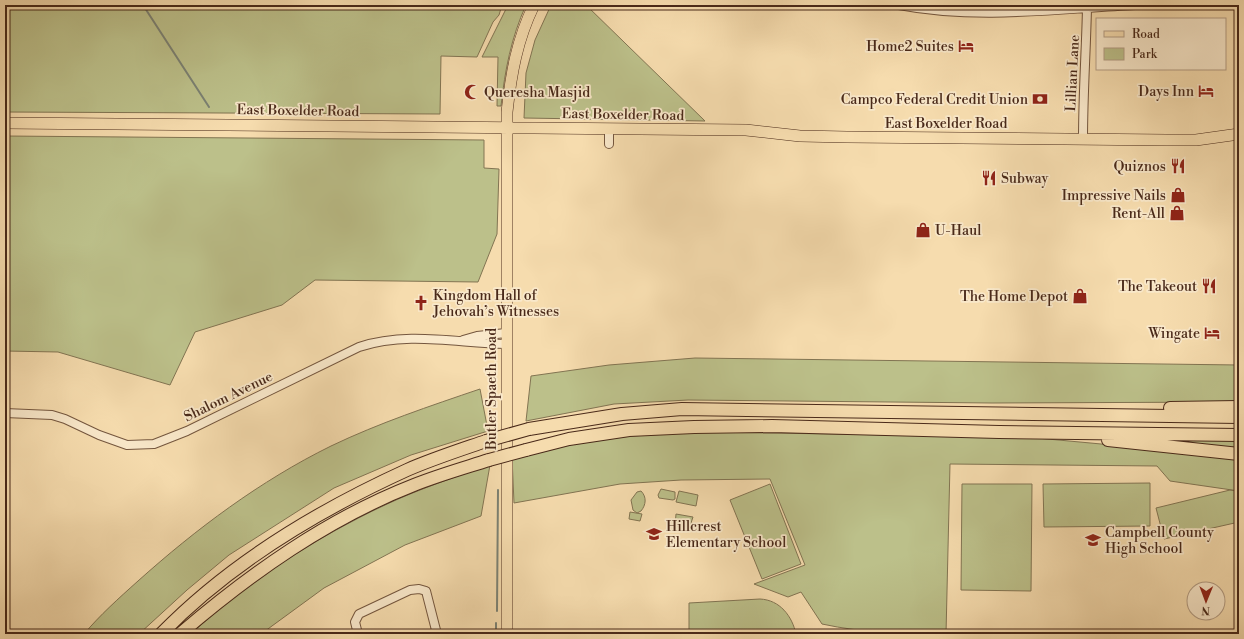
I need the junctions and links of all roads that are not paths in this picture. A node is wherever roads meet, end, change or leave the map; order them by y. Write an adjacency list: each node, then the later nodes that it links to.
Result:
1 (534, 5): 7 (main road, Butler Spaeth Road)
2 (899, 5): 5 (street)
3 (1129, 5): 4 (street); 5 (street)
4 (1135, 5)
5 (1087, 8): 10 (street, Lillian Lane)
6 (5, 123): 7 (main road, East Boxelder Road)
7 (506, 127): 8 (main road, East Boxelder Road); 12 (main road, Butler Spaeth Road)
8 (609, 129): 10 (main road, East Boxelder Road); 11 (street)
9 (1239, 134): 10 (main road, East Boxelder Road)
10 (1083, 139)
11 (609, 144)
12 (506, 338): 14 (street, Shalom Avenue); 24 (main road, Butler Spaeth Road)
13 (1239, 407): 15 (highway)
14 (5, 413)
15 (948, 413): 16 (highway); 20 (highway, bridge)
16 (1239, 417)
17 (999, 432): 18 (highway); 19 (highway); 21 (highway, bridge)
18 (1239, 435)
19 (1239, 454)
20 (161, 634)
21 (180, 634)
22 (358, 634): 23 (street)
23 (437, 634)
24 (507, 634)

